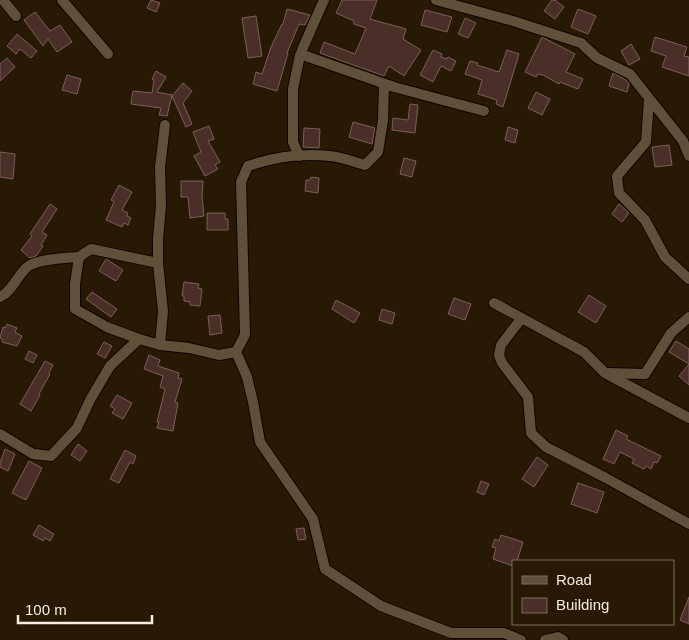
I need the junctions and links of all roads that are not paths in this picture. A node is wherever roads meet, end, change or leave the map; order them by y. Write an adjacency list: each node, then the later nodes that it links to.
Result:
1 (3, 0): 5 (street)
2 (62, 0): 6 (street)
3 (324, 0): 7 (street)
4 (436, 0): 9 (street)
5 (16, 16)
6 (108, 54)
7 (303, 54): 8 (street); 12 (street)
8 (384, 84): 10 (street); 12 (street)
9 (649, 99): 13 (street); 16 (street)
10 (484, 111)
11 (165, 125): 15 (street)
12 (299, 156): 24 (street)
13 (689, 156)
14 (79, 258): 15 (street); 17 (street); 22 (street)
15 (158, 263): 21 (street)
16 (689, 278)
17 (0, 297)
18 (494, 303): 20 (street)
19 (689, 317): 25 (street)
20 (521, 319): 25 (street); 28 (street)
21 (162, 324): 22 (street); 23 (street)
22 (142, 340): 23 (street); 27 (street)
23 (160, 344): 24 (street)
24 (236, 352): 29 (street)
25 (604, 373): 26 (street)
26 (689, 418)
27 (0, 434)
28 (689, 524)
29 (522, 640)
30 (545, 640): 31 (street)
31 (564, 640)

